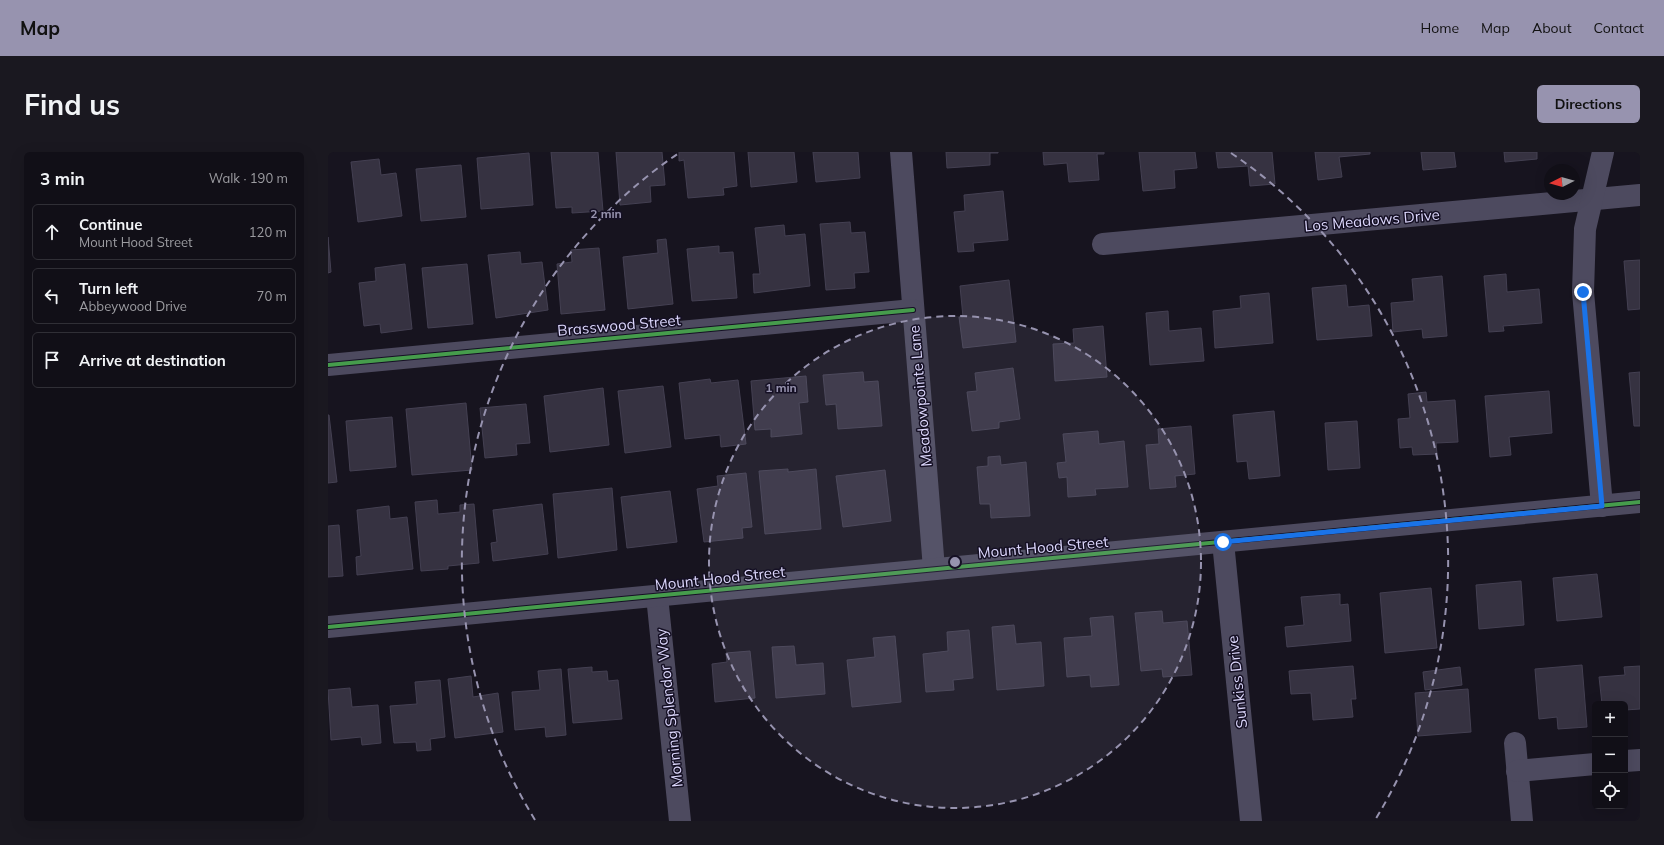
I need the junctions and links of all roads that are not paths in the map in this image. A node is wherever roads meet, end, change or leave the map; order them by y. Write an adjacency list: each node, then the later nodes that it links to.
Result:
1 (901, 152): 6 (street, Meadowpointe Lane)
2 (1603, 152): 4 (street)
3 (1640, 195): 4 (street, Los Meadows Drive)
4 (1591, 200): 5 (street, Los Meadows Drive); 9 (street)
5 (1103, 244)
6 (913, 310): 7 (street, Brasswood Street); 11 (street, Meadowpointe Lane)
7 (328, 365)
8 (1640, 502): 9 (street, Mount Hood Street)
9 (1602, 506): 10 (street, Mount Hood Street)
10 (1223, 542): 11 (street, Mount Hood Street); 20 (street, Sunkiss Drive)
11 (934, 569): 12 (street, Mount Hood Street)
12 (657, 596): 13 (street, Mount Hood Street); 19 (street, Morning Splendor Way)
13 (328, 627)
14 (1514, 743): 18 (street)
15 (1640, 760): 16 (street)
16 (1628, 761)
17 (1592, 764): 18 (street)
18 (1517, 771): 21 (street)
19 (680, 821)
20 (1251, 821)
21 (1522, 821)

